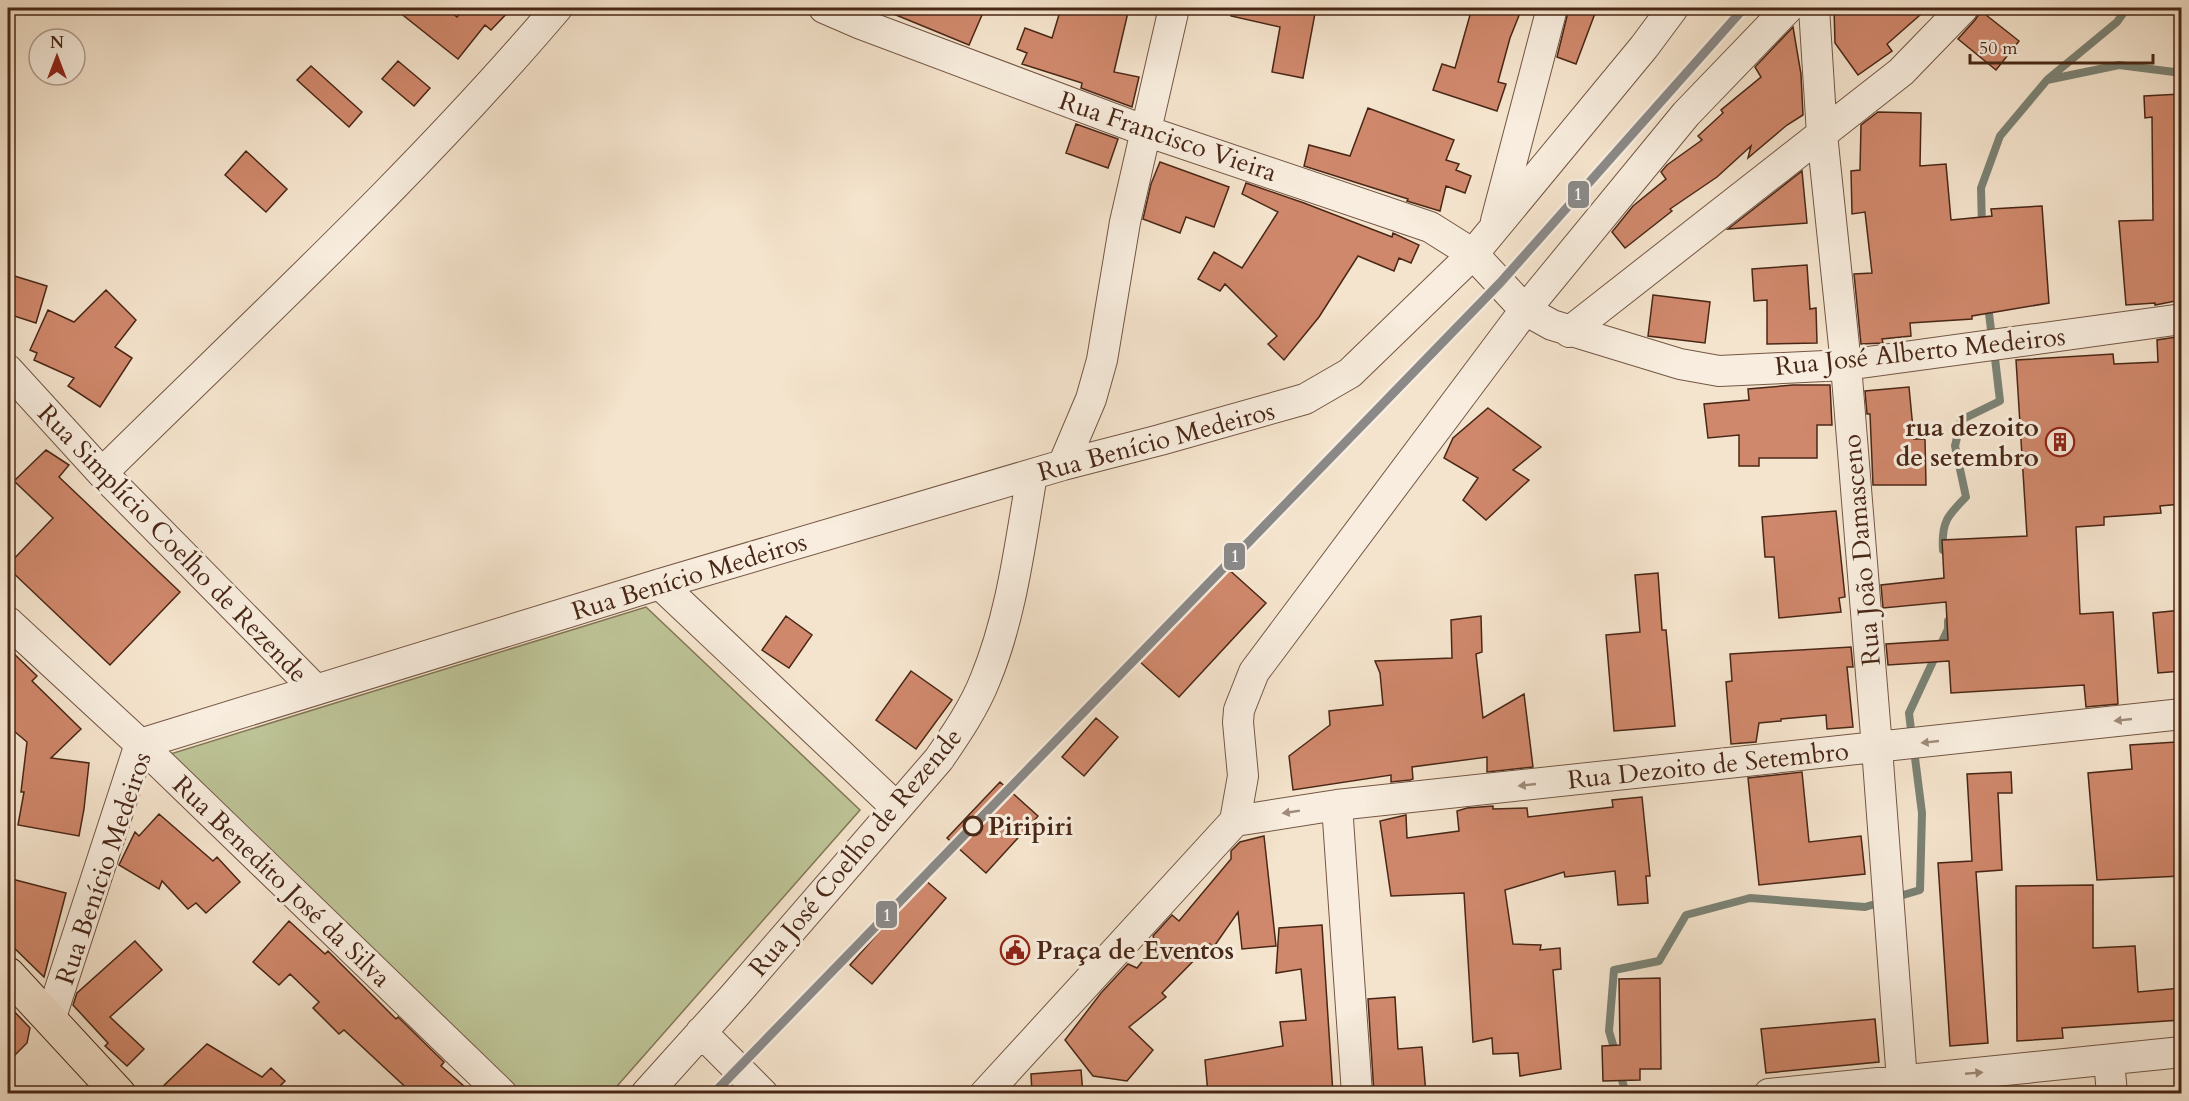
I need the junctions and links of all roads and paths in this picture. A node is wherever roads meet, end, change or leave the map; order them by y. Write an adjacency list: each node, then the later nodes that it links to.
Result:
1 (557, 8): 21 (street)
2 (824, 8): 9 (street, Rua Francisco Vieira)
3 (1174, 8): 10 (street)
4 (1552, 8): 12 (street)
5 (1673, 8): 12 (street, Rua Benício Medeiros)
6 (1788, 8): 15 (street)
7 (1814, 8): 11 (street, Rua João Damasceno)
8 (1963, 8): 11 (street)
9 (865, 16): 10 (street, Rua Francisco Vieira)
10 (1146, 131): 13 (street, Rua Francisco Vieira); 20 (street)
11 (1822, 134): 17 (street); 18 (street, Rua João Damasceno)
12 (1494, 230): 13 (street, Rua Benício Medeiros)
13 (1473, 254): 14 (street, Rua Francisco Vieira); 20 (street, Rua Benício Medeiros)
14 (1500, 283): 15 (street, Rua José Alberto Medeiros)
15 (1526, 310): 17 (street, Rua José Alberto Medeiros); 31 (street)
16 (2181, 319): 18 (street, Rua José Alberto Medeiros)
17 (1569, 332): 18 (street, Rua José Alberto Medeiros)
18 (1846, 365): 28 (street, Rua João Damasceno)
19 (9, 378): 21 (street, Rua Simplício Coelho de Rezende)
20 (1063, 465): 22 (street, Rua Benício Medeiros)
21 (102, 473): 25 (street, Rua Simplício Coelho de Rezende)
22 (1032, 475): 23 (street, Rua Benício Medeiros); 30 (street, Rua José Coelho de Rezende)
23 (660, 584): 25 (street, Rua Benício Medeiros); 30 (street)
24 (8, 622): 27 (street, Rua Benedito José da Silva)
25 (315, 689): 27 (street, Rua Benício Medeiros)
26 (2181, 714): 28 (street, Rua Dezoito de Setembro, one-way to 28)
27 (140, 744): 33 (street, Rua Benício Medeiros); 39 (street, Rua Benedito José da Silva)
28 (1878, 747): 29 (street, Rua Dezoito de Setembro, one-way to 29); 37 (street, Rua João Damasceno)
29 (1337, 805): 31 (street, Rua Dezoito de Setembro, one-way to 31); 43 (street)
30 (896, 807): 34 (street, Rua José Coelho de Rezende)
31 (1235, 820): 42 (street)
32 (8, 974): 33 (main road)
33 (50, 1020): 38 (main road)
34 (701, 1032): 40 (street, Rua José Coelho de Rezende); 41 (street)
35 (2181, 1052): 36 (street)
36 (2109, 1060): 37 (street, one-way to 36); 45 (street)
37 (1902, 1087): 44 (street)
38 (119, 1094)
39 (502, 1094)
40 (646, 1094)
41 (763, 1094)
42 (984, 1094)
43 (1357, 1094)
44 (1769, 1094)
45 (2112, 1094)

